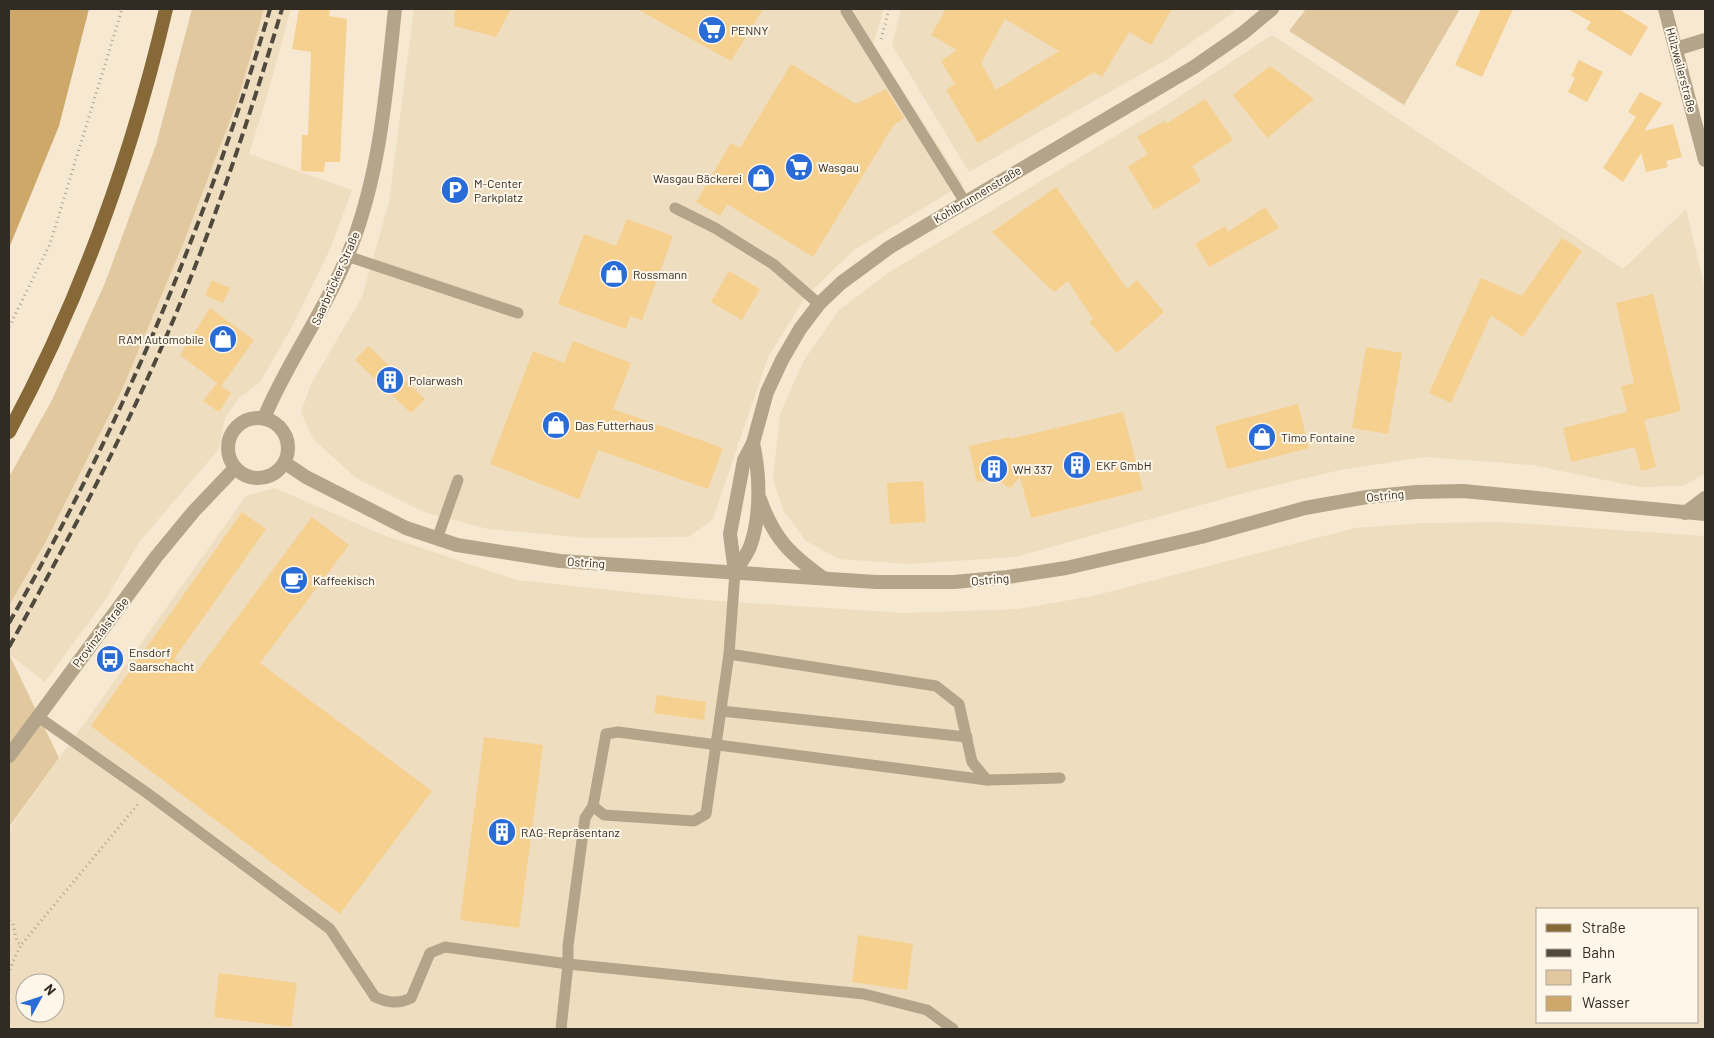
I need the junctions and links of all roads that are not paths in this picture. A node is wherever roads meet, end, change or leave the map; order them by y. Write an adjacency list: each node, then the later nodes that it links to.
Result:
1 (166, 9): 15 (main road)
2 (395, 9): 11 (street, Saarbrücker Straße)
3 (1272, 9): 9 (street, Kohlbrunnenstraße)
4 (1665, 9): 7 (street, Hülzweilerstraße)
5 (846, 11): 9 (lane)
6 (1705, 40): 7 (street)
7 (1676, 49): 8 (street, Hülzweilerstraße)
8 (1705, 160)
9 (964, 202): 12 (street, Kohlbrunnenstraße)
10 (674, 208): 12 (lane)
11 (347, 256): 13 (lane); 14 (street, Saarbrücker Straße)
12 (819, 304): 16 (street, Kohlbrunnenstraße)
13 (518, 313)
14 (264, 418): 17 (street); 18 (street)
15 (9, 432)
16 (753, 443): 20 (street, Kohlbrunnenstraße); 25 (street, Kohlbrunnenstraße)
17 (285, 463): 18 (street); 24 (street, Ostring)
18 (235, 468): 29 (street, Provinzialstraße)
19 (458, 480): 24 (lane)
20 (757, 492): 25 (street, Kohlbrunnenstraße); 26 (street, Kohlbrunnenstraße)
21 (1705, 498): 22 (street)
22 (1685, 513): 23 (street, Ostring); 26 (street, Ostring)
23 (1705, 514)
24 (437, 539): 25 (street, Ostring)
25 (735, 572): 26 (street, Ostring); 27 (lane)
26 (823, 578)
27 (730, 654): 28 (lane); 30 (lane)
28 (721, 711): 30 (lane); 31 (lane)
29 (37, 716): 32 (street, Provinzialstraße); 36 (lane)
30 (967, 737): 34 (lane)
31 (715, 746): 34 (lane); 35 (lane); 35 (lane)
32 (9, 756)
33 (1060, 778): 34 (lane)
34 (987, 780)
35 (594, 806): 36 (lane)
36 (568, 964): 37 (lane); 38 (lane)
37 (561, 1029)
38 (953, 1029)

